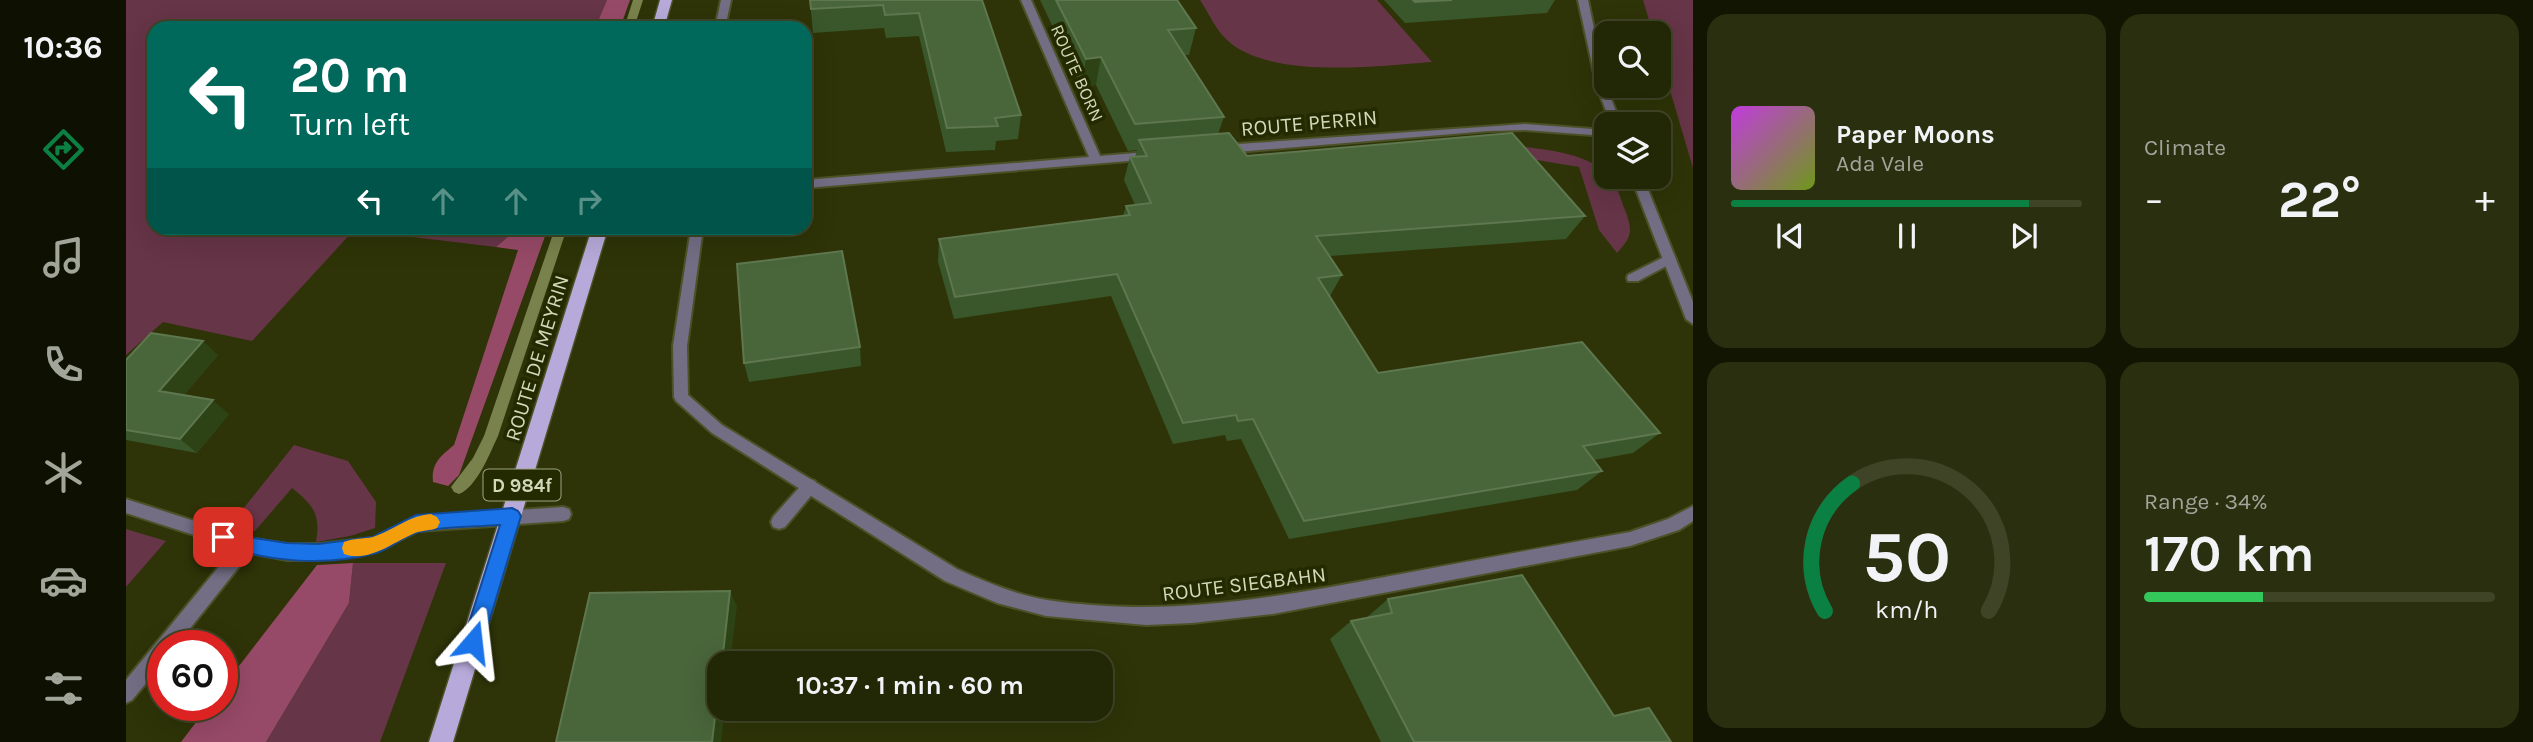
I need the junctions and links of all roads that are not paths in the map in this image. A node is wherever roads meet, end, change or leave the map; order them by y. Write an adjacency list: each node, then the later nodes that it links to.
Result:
1 (666, 0): 5 (main road)
2 (726, 0): 6 (street)
3 (1026, 0): 11 (street, ROUTE BORN)
4 (1583, 0): 7 (street)
5 (660, 21)
6 (722, 21)
7 (1611, 112)
8 (1594, 132): 9 (street, ROUTE PERRIN)
9 (1213, 150)
10 (1161, 155): 11 (street)
11 (1096, 161): 12 (street)
12 (812, 183)
13 (1642, 189): 16 (street)
14 (598, 235): 23 (main road, ROUTE DE MEYRIN / D 984f)
15 (696, 235): 19 (street, ROUTE SIEGBAHN)
16 (1670, 259): 17 (street); 18 (street)
17 (1633, 278)
18 (1693, 319)
19 (810, 485): 21 (street, ROUTE SIEGBAHN); 24 (street)
20 (126, 506): 25 (street)
21 (1693, 513)
22 (563, 514): 23 (street)
23 (512, 516): 25 (street); 29 (main road, ROUTE DE MEYRIN / D 984f)
24 (779, 522)
25 (247, 545): 26 (street)
26 (178, 630)
27 (147, 668): 28 (street)
28 (126, 694)
29 (441, 742)

